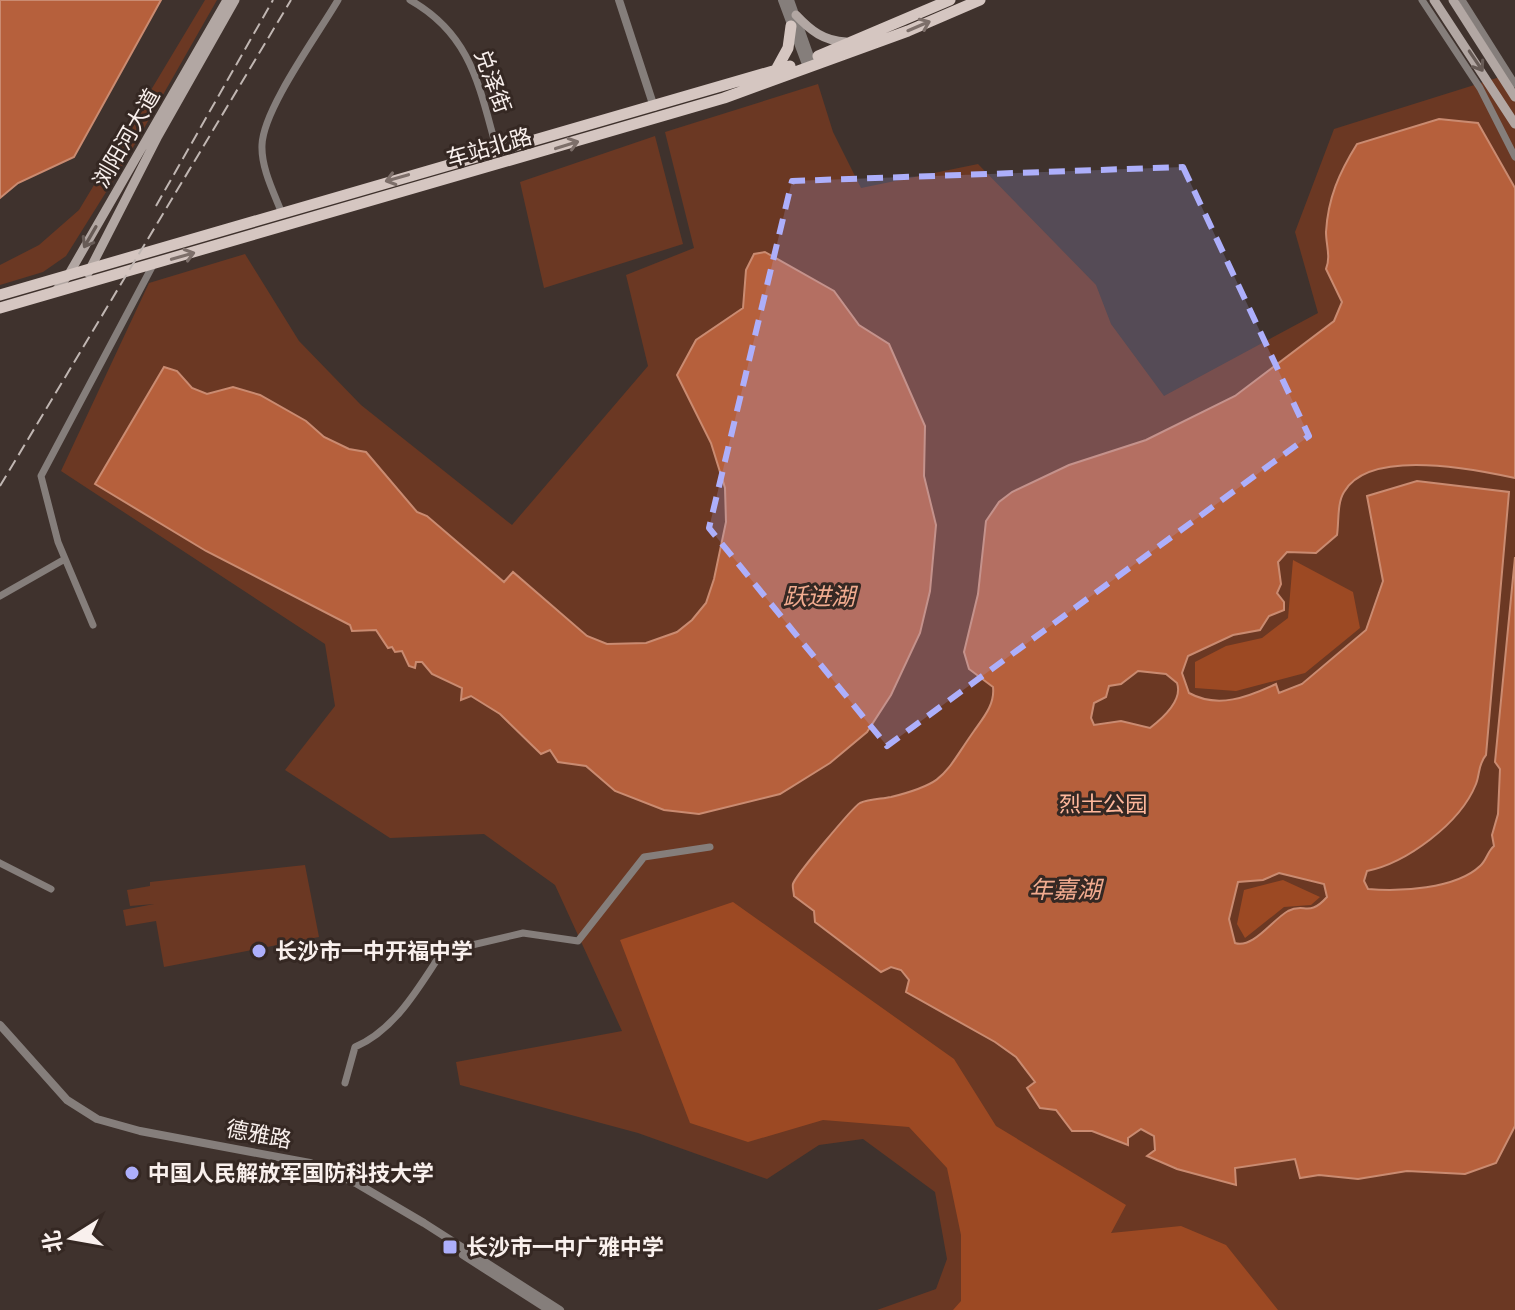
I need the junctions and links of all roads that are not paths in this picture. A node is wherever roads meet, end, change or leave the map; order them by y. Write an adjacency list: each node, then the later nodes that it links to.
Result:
1 (227, 0): 27 (main road, 浏阳河大道, one-way to 27)
2 (235, 0): 26 (main road, 浏阳河大道)
3 (338, 0): 24 (street)
4 (410, 0): 22 (street, 兑泽街)
5 (619, 0): 20 (street)
6 (782, 0): 14 (street)
7 (790, 0): 14 (street)
8 (950, 0): 15 (main road, 车站北路)
9 (980, 0): 16 (main road, 车站北路, one-way to 9)
10 (1422, 0): 23 (street)
11 (1434, 0): 21 (main road, one-way to 21)
12 (1453, 0): 19 (main road)
13 (1462, 0): 18 (street)
14 (793, 20): 15 (main road); 16 (street); 17 (main road)
15 (849, 42): 16 (main road, 车站北路)
16 (809, 63): 17 (main road, 车站北路); 25 (main road, 车站北路, one-way to 16)
17 (775, 71): 20 (main road, 车站北路)
18 (1515, 84)
19 (1515, 97)
20 (654, 107): 22 (main road, 车站北路)
21 (1515, 124)
22 (497, 150): 24 (main road, 车站北路, one-way to 24)
23 (1515, 157)
24 (281, 211): 26 (main road, 车站北路)
25 (153, 265): 28 (main road, 车站北路); 32 (street)
26 (90, 270): 27 (main road, 车站北路); 28 (main road, 浏阳河大道)
27 (69, 274): 29 (main road, 浏阳河大道); 30 (main road, 车站北路)
28 (79, 285): 29 (main road, 车站北路)
29 (55, 292): 31 (main road, 车站北路)
30 (0, 295)
31 (0, 308)
32 (65, 559): 33 (street); 34 (street)
33 (0, 596)
34 (93, 625)
35 (710, 847): 40 (street)
36 (0, 863): 37 (street)
37 (51, 889)
38 (0, 1025): 42 (street, 德雅路)
39 (0, 1032): 41 (street, 德雅路)
40 (345, 1083)
41 (549, 1310)
42 (560, 1310)

